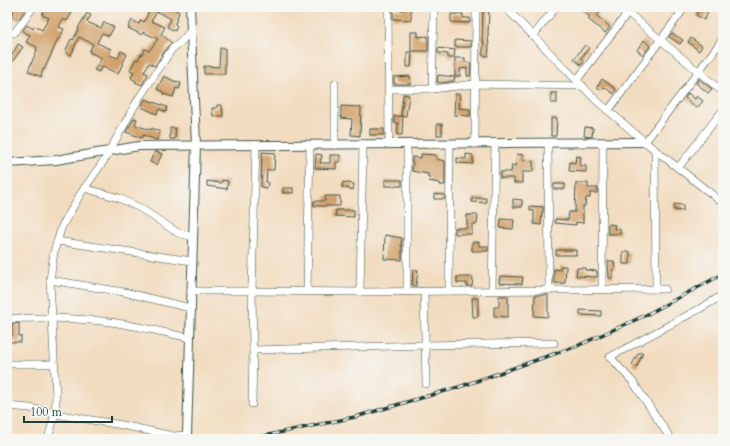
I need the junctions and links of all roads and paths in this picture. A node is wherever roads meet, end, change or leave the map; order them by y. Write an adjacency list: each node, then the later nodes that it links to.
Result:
1 (33, 7): 12 (street)
2 (190, 7): 11 (street)
3 (388, 7): 21 (street)
4 (434, 7): 22 (street)
5 (476, 7): 19 (street)
6 (505, 7): 13 (street)
7 (556, 7): 13 (street)
8 (621, 7): 10 (street)
9 (685, 7): 15 (street)
10 (630, 10): 15 (street); 17 (street)
11 (191, 30): 36 (street); 40 (street)
12 (14, 33)
13 (534, 36): 17 (street)
14 (723, 39): 16 (street)
15 (661, 40): 16 (street); 24 (street)
16 (698, 71): 23 (street); 26 (street)
17 (577, 80): 20 (street)
18 (335, 84): 29 (street)
19 (475, 84): 20 (street); 22 (street); 34 (street)
20 (583, 86): 24 (street)
21 (389, 89): 22 (street); 31 (street)
22 (432, 89)
23 (723, 92)
24 (608, 110): 26 (street)
25 (723, 110): 42 (street)
26 (645, 142): 28 (street); 39 (street)
27 (548, 143): 28 (street); 35 (street); 53 (street)
28 (603, 143): 49 (street)
29 (334, 144): 30 (street); 38 (street)
30 (363, 144): 31 (street); 59 (street)
31 (389, 144): 32 (street)
32 (407, 144): 33 (street); 60 (street)
33 (450, 144): 34 (street); 57 (street)
34 (475, 144): 35 (street)
35 (495, 144): 52 (street)
36 (196, 145): 37 (street); 40 (street); 45 (street)
37 (256, 145): 38 (street); 54 (street)
38 (310, 145): 55 (street)
39 (655, 150): 42 (street); 50 (street)
40 (110, 151): 41 (street); 43 (street)
41 (7, 163)
42 (678, 168): 44 (street)
43 (84, 188): 45 (street); 46 (street)
44 (723, 203)
45 (193, 237): 47 (street)
46 (57, 241): 47 (street); 48 (street)
47 (192, 261): 58 (street)
48 (50, 280): 63 (street); 64 (street)
49 (602, 289): 50 (street); 53 (street)
50 (656, 289): 51 (street)
51 (665, 289)
52 (492, 290): 53 (street); 57 (street)
53 (549, 290)
54 (252, 291): 55 (street); 58 (street); 69 (street)
55 (307, 291): 59 (street)
56 (424, 291): 57 (street); 60 (street); 68 (street)
57 (449, 291)
58 (191, 292): 63 (street)
59 (360, 292): 60 (street)
60 (407, 292)
61 (723, 295): 78 (street)
62 (7, 308): 65 (street)
63 (190, 308): 66 (street)
64 (52, 318): 65 (street); 66 (street); 71 (street)
65 (8, 319)
66 (190, 338): 76 (street)
67 (554, 343): 68 (street)
68 (425, 345): 69 (street); 72 (street)
69 (252, 350): 73 (street)
70 (7, 364): 71 (street)
71 (54, 364): 75 (street)
72 (426, 384)
73 (252, 404)
74 (7, 406): 75 (street)
75 (55, 414): 76 (street); 77 (street)
76 (187, 435)
77 (48, 439)
78 (671, 439)

